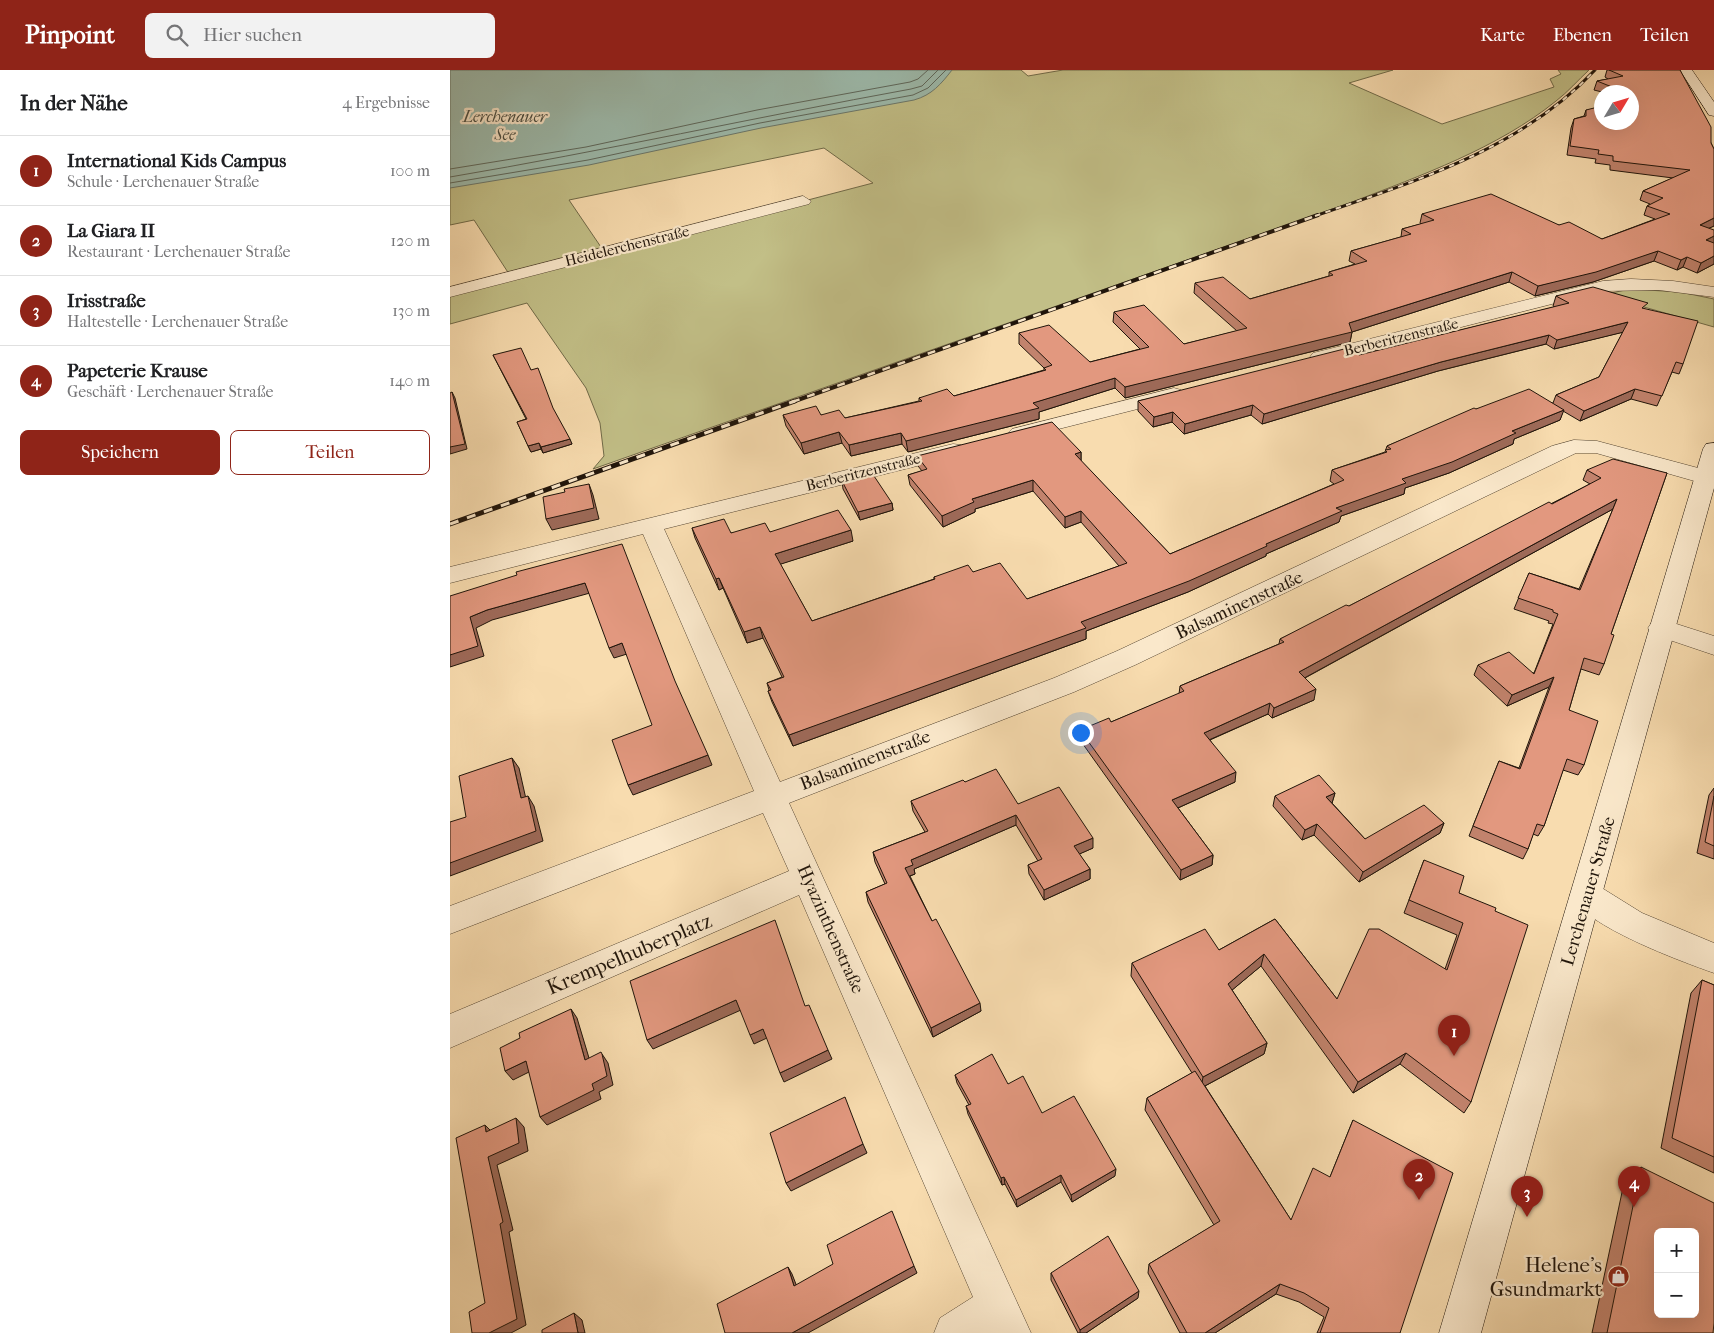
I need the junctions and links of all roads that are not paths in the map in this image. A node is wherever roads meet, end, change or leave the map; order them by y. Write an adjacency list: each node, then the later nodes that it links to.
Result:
1 (1686, 70): 2 (street)
2 (1714, 112)
3 (803, 201): 4 (street, Heidelerchenstraße)
4 (450, 292)
5 (1714, 292): 6 (street, Berberitzenstraße)
6 (1300, 362)
7 (1196, 389): 8 (street)
8 (998, 438)
9 (969, 446): 12 (street, Berberitzenstraße)
10 (1714, 449): 11 (street, Lerchenauer Straße)
11 (1705, 478): 14 (street, Lerchenauer Straße); 16 (street, Balsaminenstraße)
12 (651, 526): 13 (street, Berberitzenstraße); 16 (street, Hyazinthenstraße)
13 (450, 575)
14 (1661, 628): 15 (street); 18 (street, Lerchenauer Straße)
15 (1714, 646)
16 (771, 795): 17 (street, Hyazinthenstraße); 19 (street)
17 (808, 877): 21 (street, Krempelhuberplatz); 22 (street, Hyazinthenstraße)
18 (1586, 895): 20 (street); 24 (street, Lerchenauer Straße)
19 (450, 920)
20 (1714, 958)
21 (450, 1031)
22 (1004, 1320): 23 (street)
23 (955, 1333)
24 (1460, 1333)

